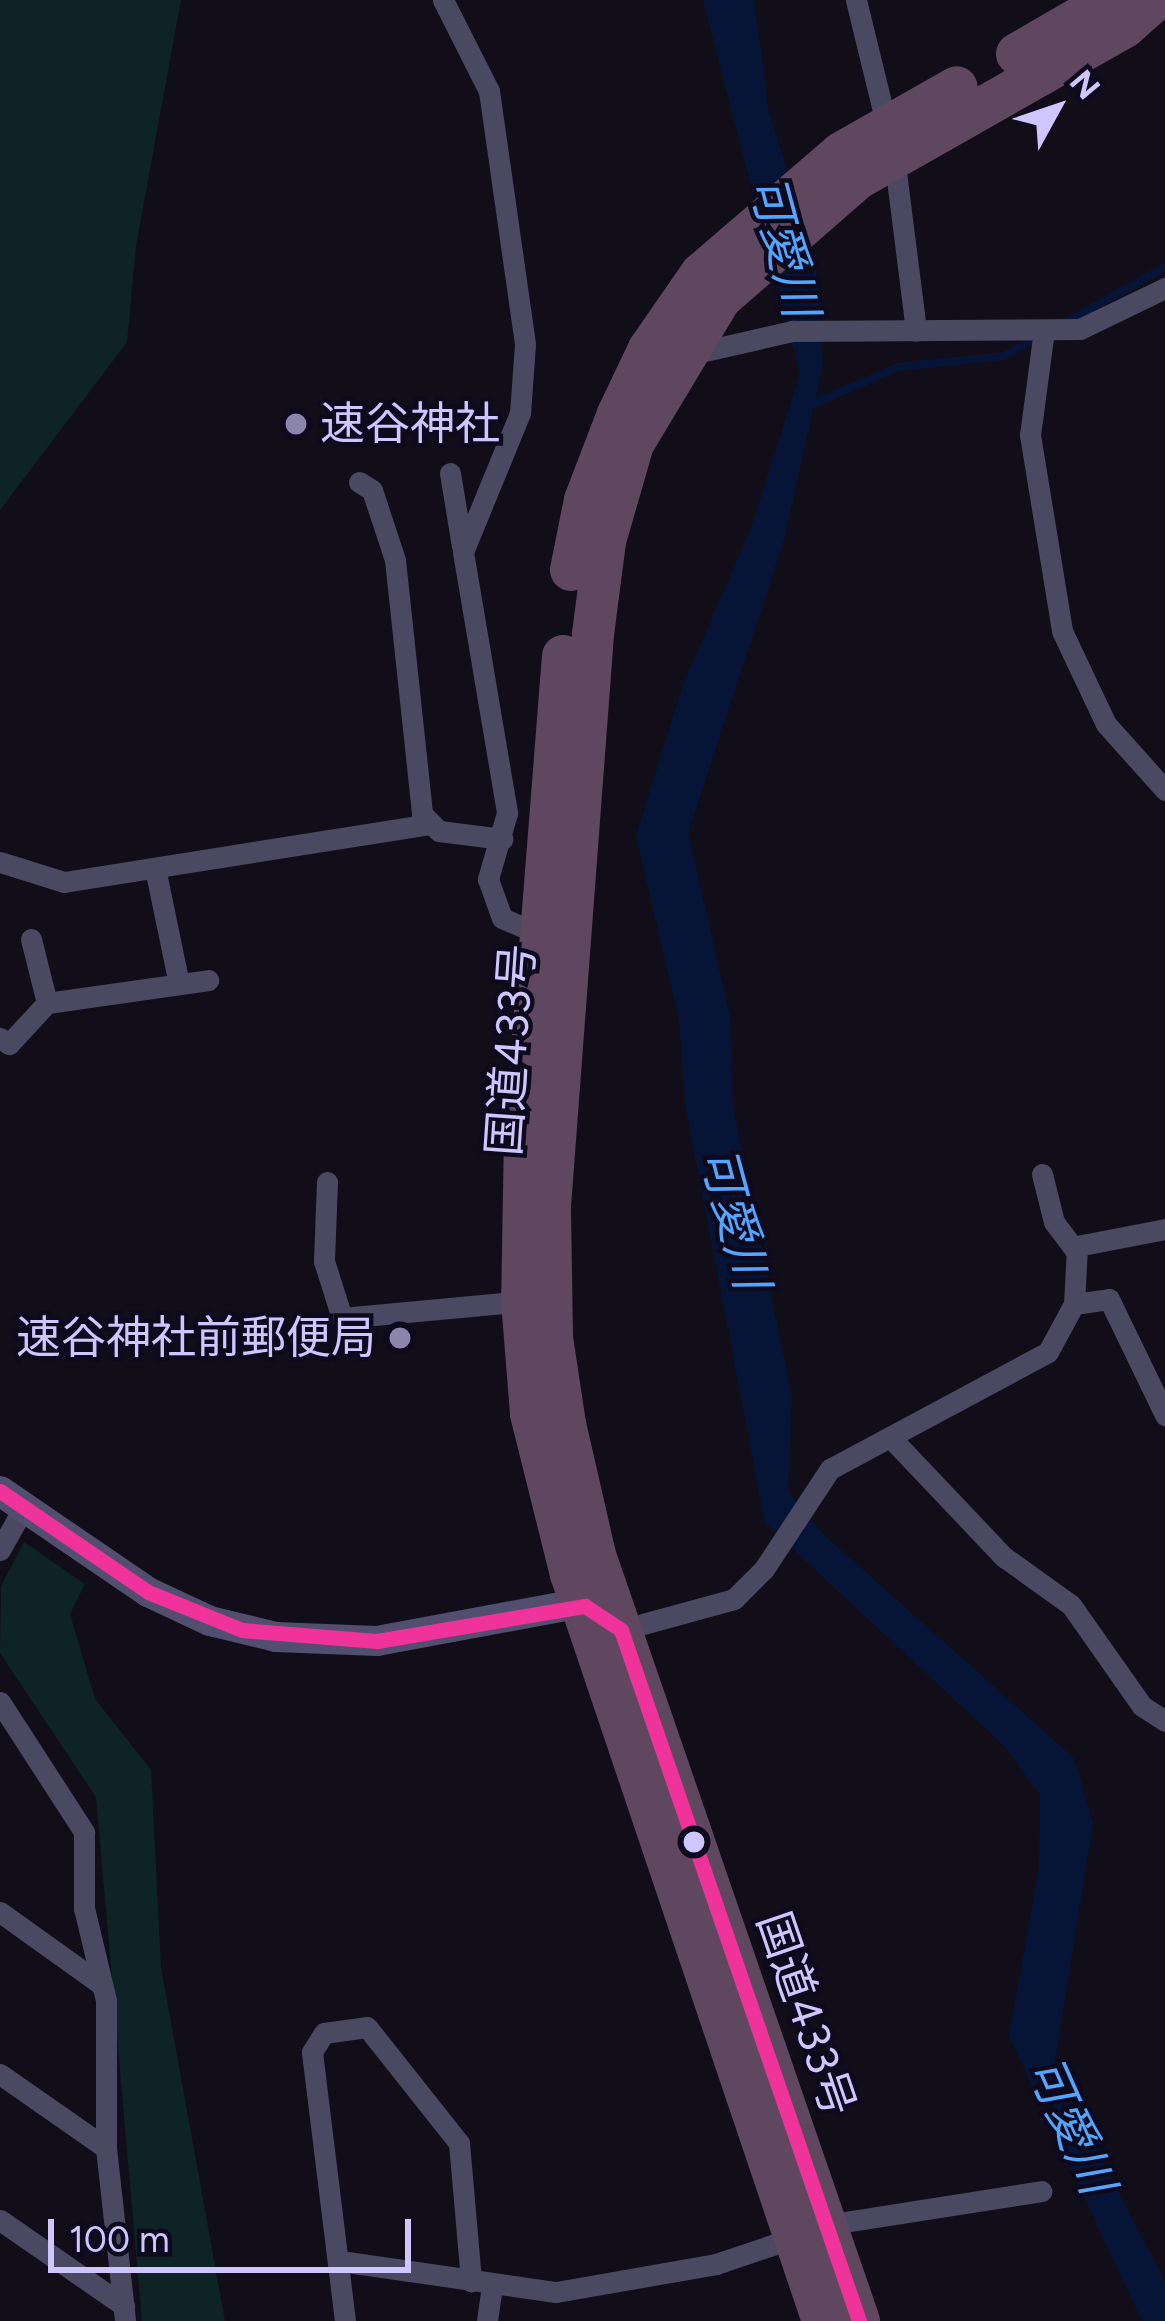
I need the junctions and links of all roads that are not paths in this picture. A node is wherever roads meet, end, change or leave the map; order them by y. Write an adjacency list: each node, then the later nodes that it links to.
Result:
1 (442, 0): 13 (street)
2 (856, 0): 5 (street)
3 (1110, 0): 5 (highway, 国道433号)
4 (1155, 0): 5 (highway, 国道433号)
5 (891, 139): 6 (highway, 国道433号); 9 (street)
6 (759, 239): 10 (highway, 国道433号); 19 (highway, 国道433号)
7 (1165, 288): 8 (street)
8 (1044, 330): 9 (street); 14 (street)
9 (916, 331): 10 (street)
10 (681, 356): 19 (highway, 国道433号)
11 (450, 473): 13 (street)
12 (359, 482): 15 (street)
13 (463, 552): 16 (street)
14 (1165, 790)
15 (429, 824): 16 (street); 18 (street)
16 (502, 838): 19 (street)
17 (0, 862): 18 (street)
18 (155, 868): 22 (street)
19 (555, 938): 35 (highway, 国道433号); 36 (highway, 国道433号)
20 (31, 939): 23 (street)
21 (208, 980): 22 (street)
22 (179, 984): 23 (street)
23 (47, 1003): 24 (street)
24 (0, 1038)
25 (1042, 1174): 28 (street)
26 (327, 1182): 29 (street)
27 (1165, 1228): 28 (street)
28 (1075, 1250): 30 (street)
29 (502, 1303)
30 (1074, 1304): 31 (street); 32 (street)
31 (1165, 1415)
32 (890, 1437): 36 (street); 38 (street)
33 (12, 1499): 34 (street); 35 (street)
34 (0, 1550)
35 (567, 1596): 36 (street); 45 (highway, 国道433号)
36 (621, 1630): 45 (highway, 国道433号)
37 (0, 1702): 40 (street)
38 (1165, 1721)
39 (0, 1912): 40 (street)
40 (102, 1985): 42 (street)
41 (0, 2074): 42 (street)
42 (106, 2148): 48 (street)
43 (1042, 2191): 45 (street)
44 (0, 2220): 48 (street)
45 (810, 2231): 47 (street); 51 (highway, 国道433号); 52 (highway, 国道433号)
46 (340, 2261): 47 (street); 47 (street); 49 (street)
47 (482, 2283): 50 (street)
48 (125, 2314)
49 (345, 2321)
50 (487, 2321)
51 (823, 2321)
52 (859, 2321)

